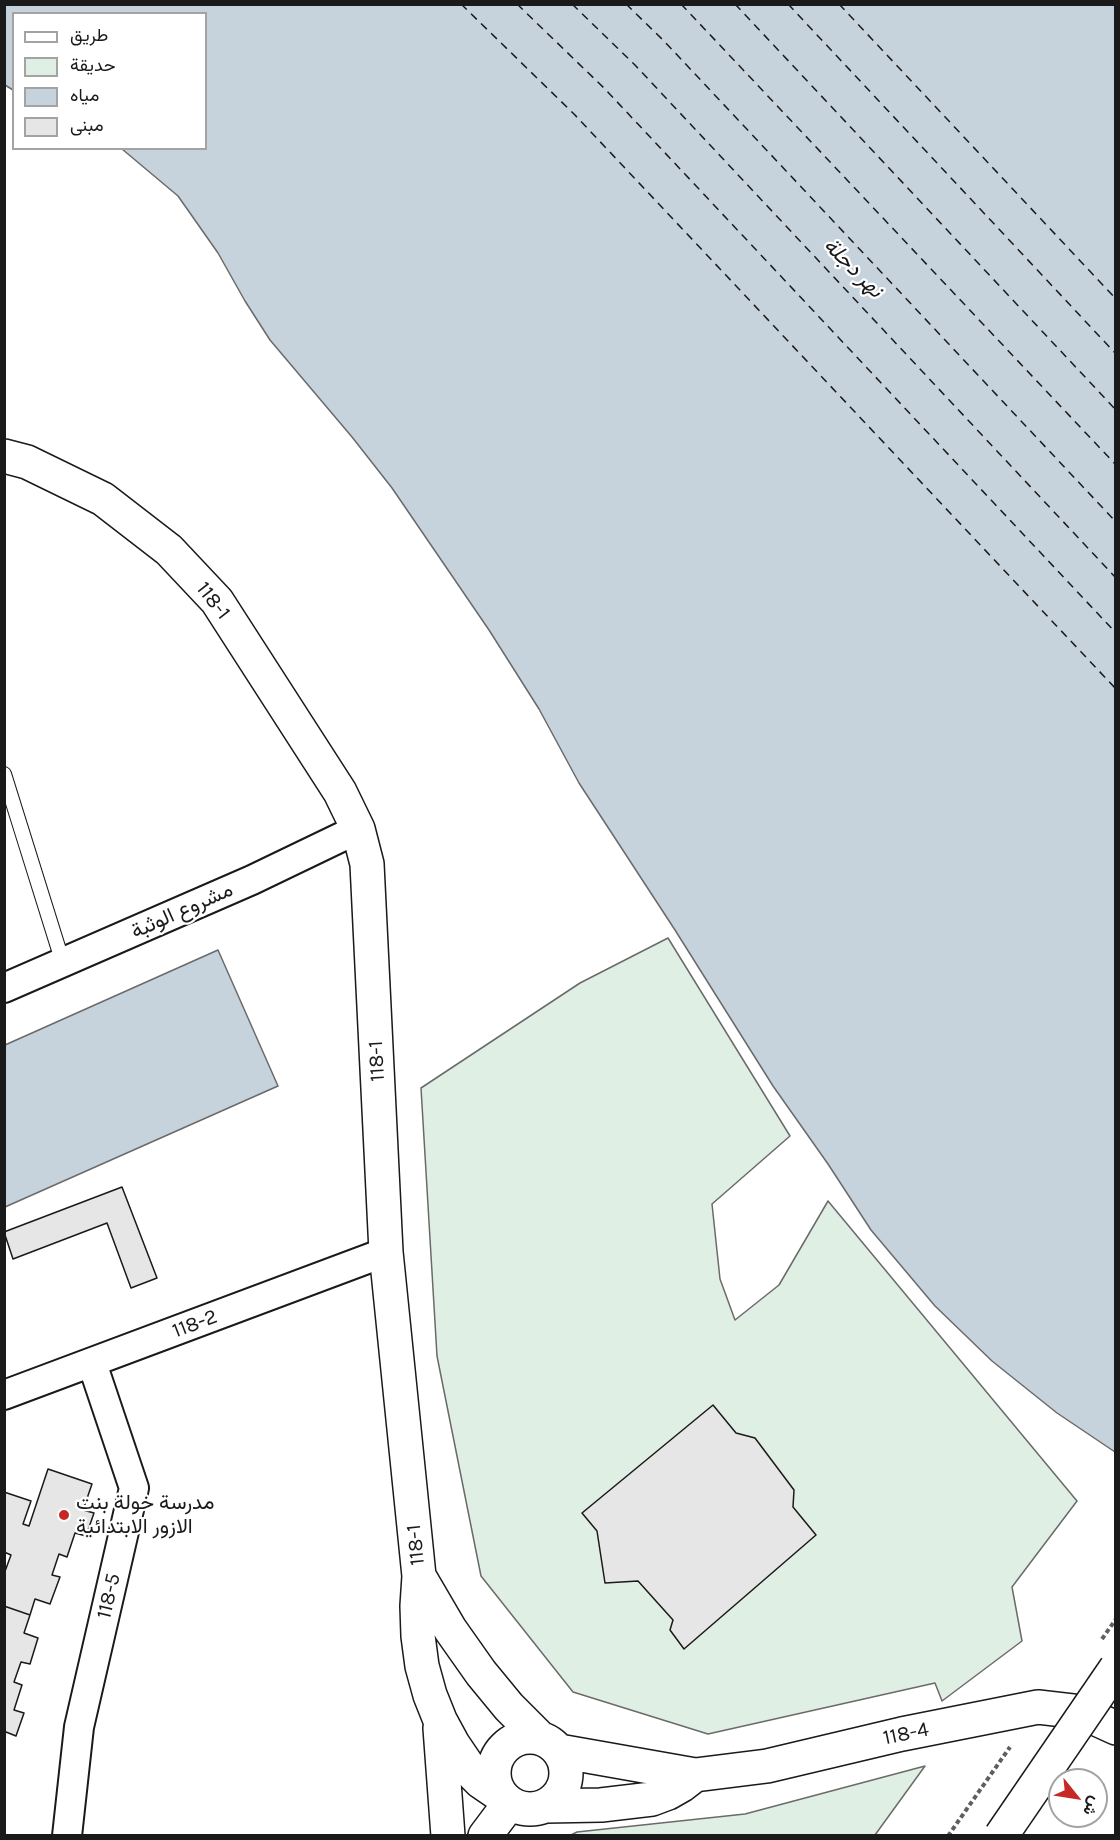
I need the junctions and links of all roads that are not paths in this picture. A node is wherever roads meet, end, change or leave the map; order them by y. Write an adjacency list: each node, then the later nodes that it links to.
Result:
1 (4, 456): 3 (street, 118-1)
2 (4, 774): 4 (lane)
3 (358, 829): 4 (street, مشروع الوثبة); 6 (street, 118-1)
4 (63, 963): 5 (street, مشروع الوثبة)
5 (4, 988)
6 (386, 1252): 7 (street, 118-2); 9 (street, 118-1)
7 (92, 1363): 8 (street, 118-2); 17 (street, 118-5)
8 (4, 1395)
9 (419, 1576): 11 (street, 118-1); 13 (street)
10 (1116, 1668): 20 (street, bridge)
11 (440, 1720): 15 (street, 118-1); 18 (street)
12 (1116, 1728): 14 (street, 118-4)
13 (549, 1744): 14 (street, 118-4); 15 (street); 16 (street)
14 (695, 1775): 16 (street, 118-4)
15 (505, 1799): 16 (street); 19 (street)
16 (546, 1806)
17 (67, 1836)
18 (448, 1836)
19 (485, 1836)
20 (1001, 1836)

